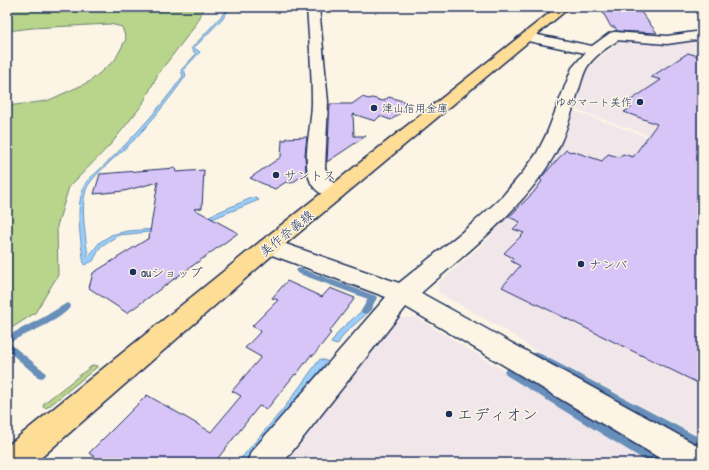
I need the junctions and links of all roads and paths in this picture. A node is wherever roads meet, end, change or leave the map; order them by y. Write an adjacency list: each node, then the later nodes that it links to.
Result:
1 (313, 7): 6 (street)
2 (564, 7): 4 (main road, 美作奈義線)
3 (702, 35): 5 (street)
4 (528, 37): 5 (street); 6 (main road, 美作奈義線)
5 (594, 51): 8 (street)
6 (335, 193): 7 (main road, 美作奈義線)
7 (270, 246): 8 (street); 9 (main road, 美作奈義線)
8 (403, 294): 10 (street); 11 (street)
9 (11, 463)
10 (263, 463)
11 (698, 463)

